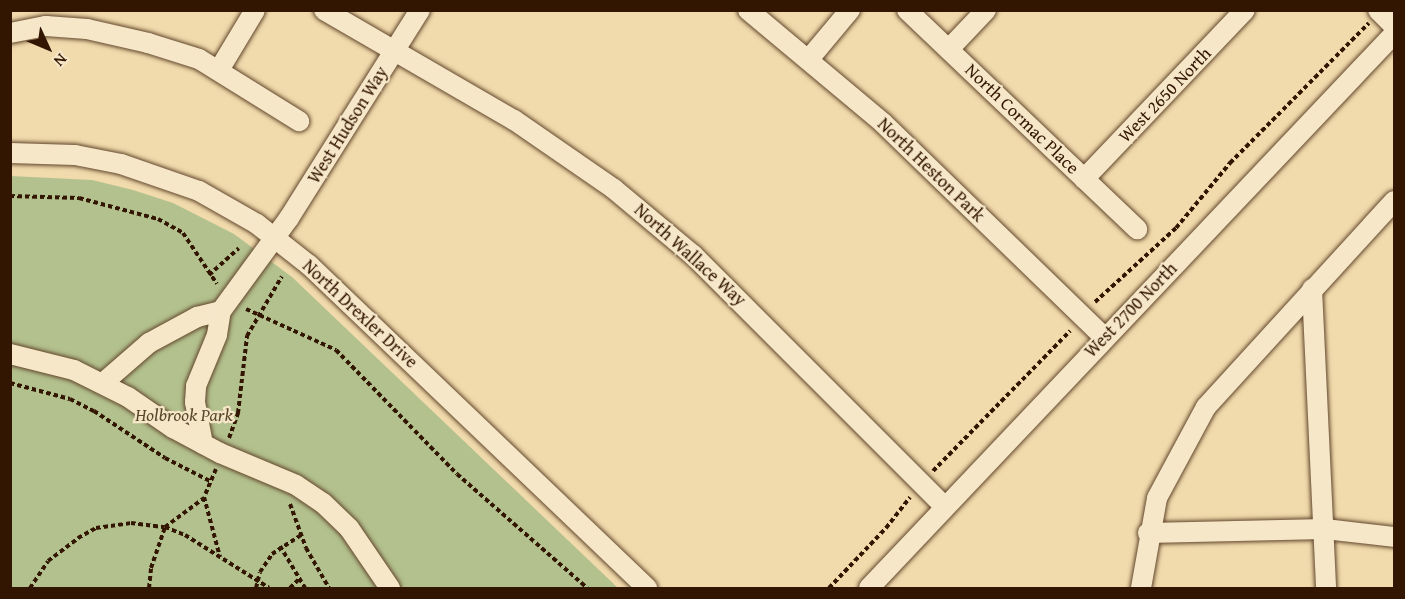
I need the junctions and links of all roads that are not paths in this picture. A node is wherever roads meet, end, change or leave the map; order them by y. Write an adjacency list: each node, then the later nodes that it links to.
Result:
1 (255, 10): 16 (street)
2 (324, 10): 14 (street, North Wallace Way)
3 (420, 10): 14 (street, West Hudson Way)
4 (748, 10): 15 (street, North Heston Park)
5 (850, 10): 15 (street)
6 (907, 10): 13 (street, North Cormac Place)
7 (986, 10): 13 (street)
8 (1245, 10): 19 (street, West 2650 North)
9 (1372, 18): 10 (street)
10 (1395, 26)
11 (10, 33): 16 (street)
12 (1395, 34): 25 (street, West 2700 North)
13 (949, 49): 19 (street, North Cormac Place)
14 (395, 52): 22 (street, West Hudson Way); 29 (street, North Wallace Way)
15 (809, 59): 25 (street, North Heston Park)
16 (219, 70): 17 (street)
17 (299, 121)
18 (10, 153): 22 (street, North Drexler Drive)
19 (1084, 179): 21 (street, North Cormac Place)
20 (1395, 201): 23 (street)
21 (1137, 229)
22 (274, 238): 24 (street, West Hudson Way); 34 (street, North Drexler Drive)
23 (1312, 289): 30 (street); 31 (street)
24 (221, 311): 27 (street); 28 (street)
25 (1105, 338): 29 (street, West 2700 North)
26 (10, 354): 27 (street)
27 (103, 383): 28 (street)
28 (203, 444): 33 (street)
29 (945, 507): 35 (street, West 2700 North)
30 (1324, 529): 31 (street); 32 (street); 37 (street)
31 (1148, 533): 36 (street)
32 (1395, 537)
33 (390, 588)
34 (647, 588)
35 (869, 588)
36 (1141, 588)
37 (1326, 588)

